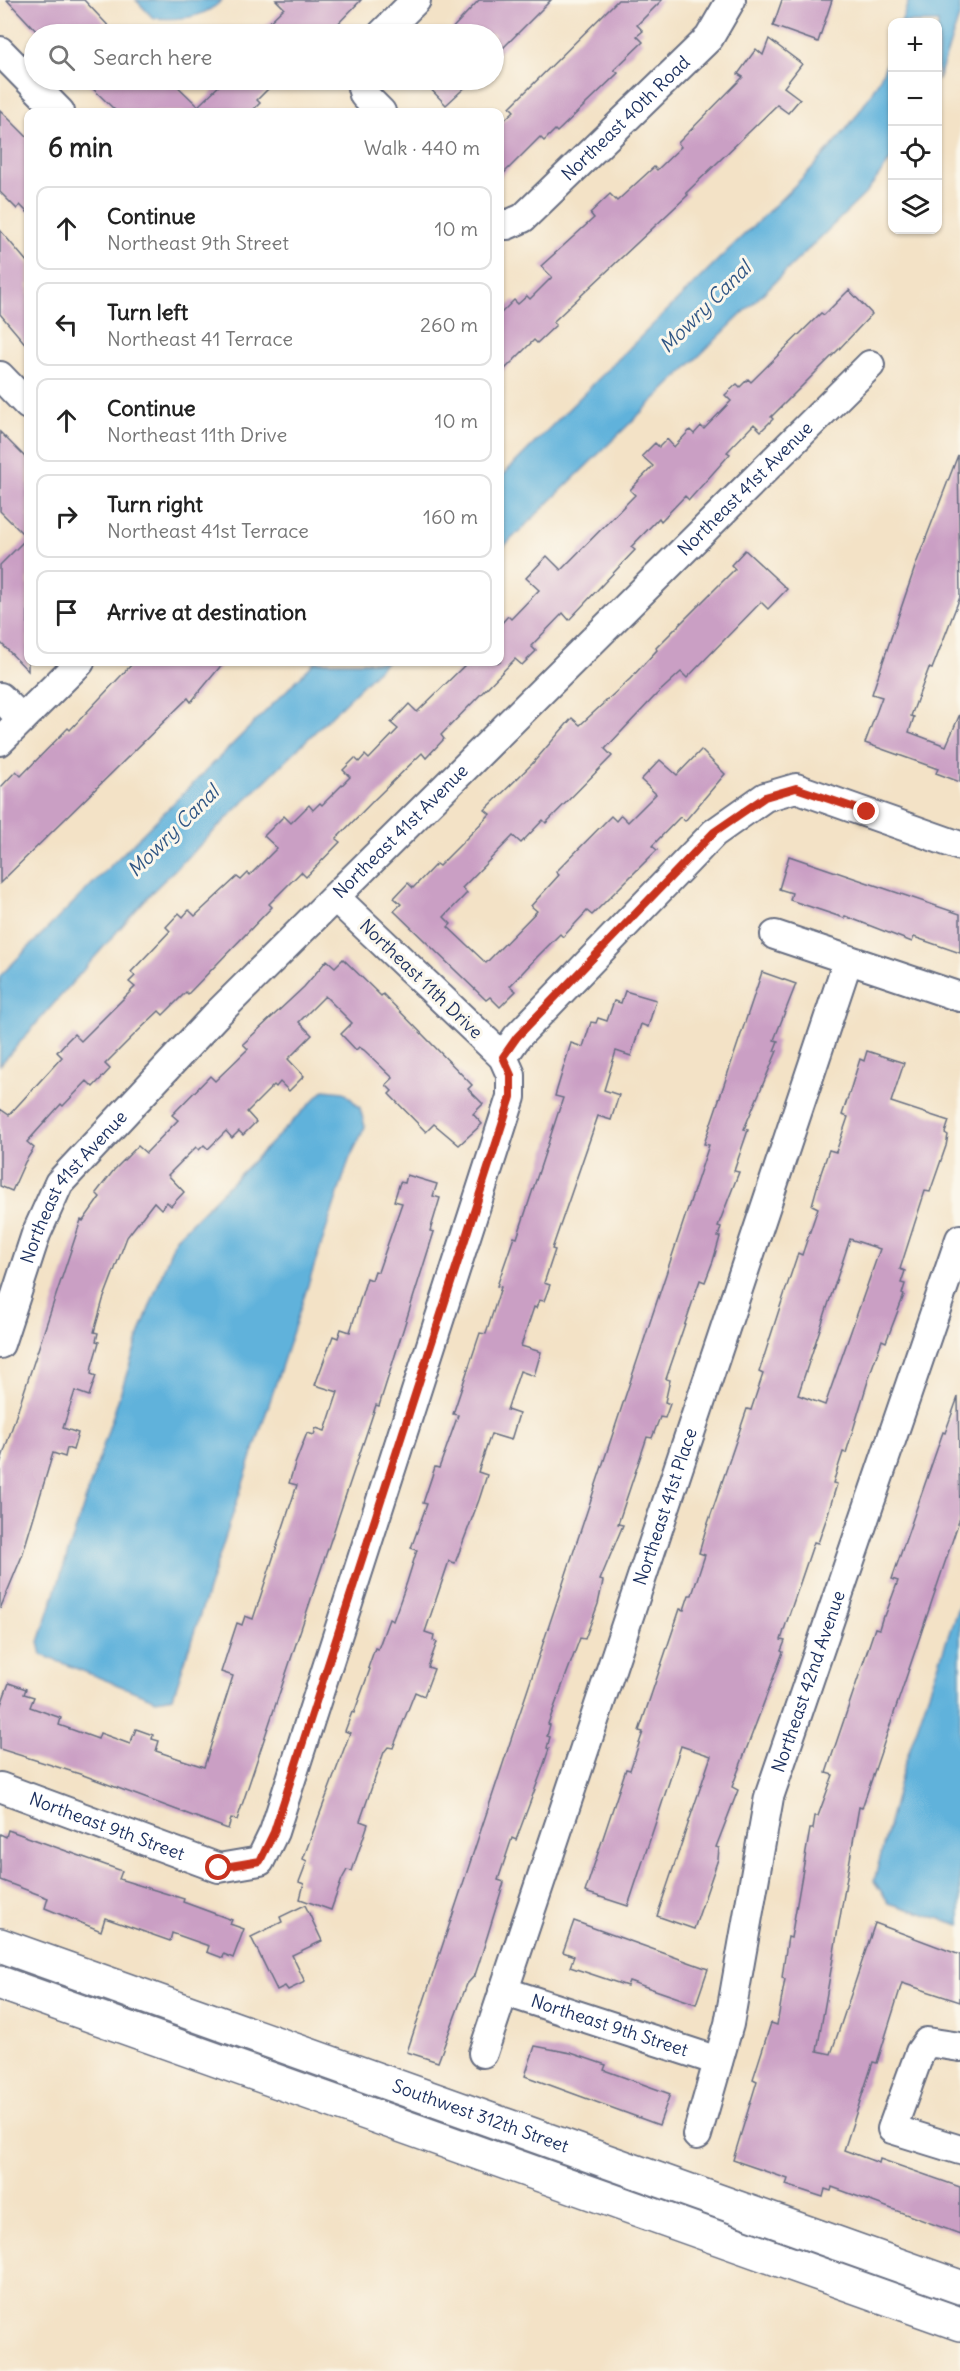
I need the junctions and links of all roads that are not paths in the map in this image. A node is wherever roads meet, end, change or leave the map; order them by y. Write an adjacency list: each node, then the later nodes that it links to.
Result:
1 (416, 0): 3 (street)
2 (731, 0): 10 (street, Northeast 40th Road)
3 (392, 24)
4 (0, 51): 5 (street)
5 (24, 75)
6 (38, 90): 8 (street)
7 (363, 90): 9 (street)
8 (56, 108)
9 (377, 108)
10 (504, 224)
11 (870, 365): 19 (street, Northeast 41st Avenue)
12 (0, 376): 13 (street)
13 (24, 401)
14 (76, 666): 16 (street)
15 (0, 698): 16 (street)
16 (22, 719): 17 (street)
17 (0, 741)
18 (960, 846): 23 (street)
19 (335, 897): 23 (street, Northeast 11th Drive); 25 (street, Northeast 41st Avenue)
20 (775, 935): 21 (street)
21 (848, 960): 22 (street); 29 (street, Northeast 41st Place)
22 (960, 997)
23 (503, 1057): 26 (street, Northeast 9th Street)
24 (960, 1239): 32 (street, Northeast 42nd Avenue)
25 (0, 1344)
26 (0, 1787)
27 (0, 1945): 35 (main road, Southwest 312th Street)
28 (0, 1983): 36 (main road, Southwest 312th Street)
29 (503, 1991): 31 (street, Northeast 41st Place); 32 (street, Northeast 9th Street)
30 (960, 2047): 34 (street)
31 (483, 2053)
32 (718, 2061): 33 (street, Northeast 42nd Avenue)
33 (697, 2135)
34 (960, 2150)
35 (960, 2287)
36 (960, 2324)

